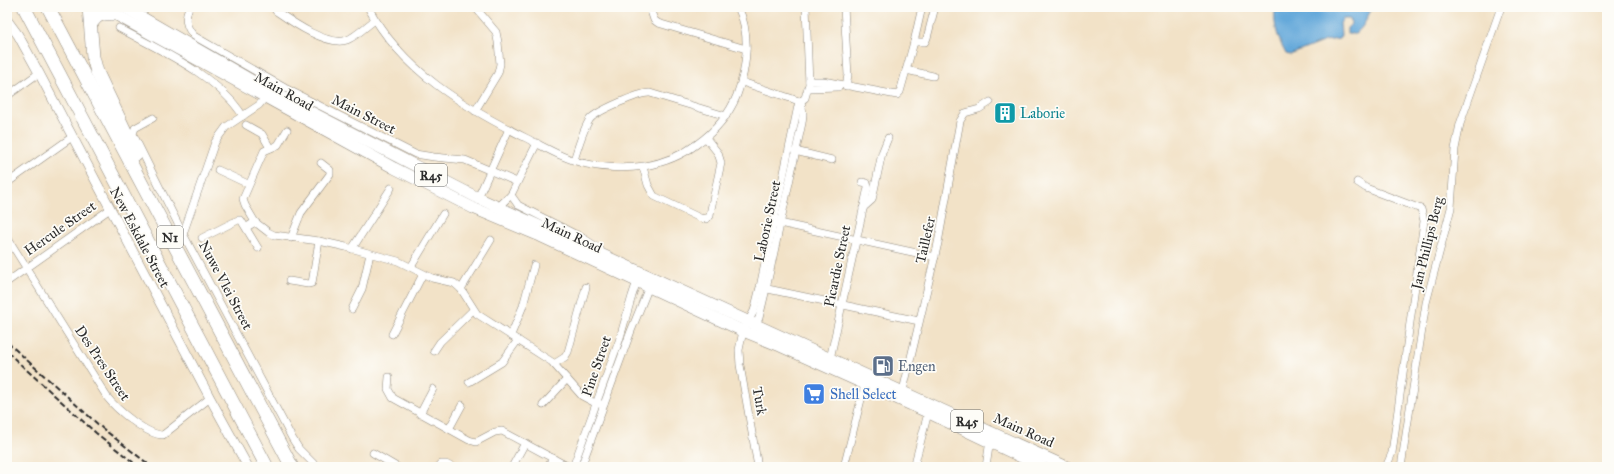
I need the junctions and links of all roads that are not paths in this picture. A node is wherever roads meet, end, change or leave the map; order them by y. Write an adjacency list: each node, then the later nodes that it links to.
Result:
1 (24, 7): 120 (highway, N1)
2 (48, 7): 98 (highway, N1)
3 (89, 7): 19 (highway)
4 (102, 7): 15 (main road, Main Road / R45)
5 (189, 7): 51 (street, Main Street)
6 (274, 7): 18 (street)
7 (368, 7): 18 (street)
8 (474, 7): 33 (street)
9 (738, 7): 22 (street)
10 (806, 7): 27 (street)
11 (844, 7): 28 (street)
12 (922, 7): 21 (street)
13 (935, 7): 21 (street)
14 (1501, 7): 138 (street, Jan Phillips Berg)
15 (119, 10): 19 (highway); 29 (main road, Main Road / R45)
16 (651, 11): 22 (street)
17 (7, 20): 24 (street, New Eskdale Street)
18 (375, 20): 33 (street)
19 (91, 24): 98 (highway)
20 (119, 28): 34 (street)
21 (914, 42): 23 (street)
22 (746, 49): 26 (street)
23 (906, 70): 25 (street); 28 (street)
24 (39, 73): 30 (street); 40 (street, New Eskdale Street)
25 (933, 76)
26 (742, 82): 31 (street); 35 (street)
27 (808, 84): 28 (street); 31 (street)
28 (846, 86)
29 (268, 95): 34 (street); 59 (main road, Main Road / R45)
30 (7, 96)
31 (800, 101): 45 (street, Laborie Street)
32 (990, 102): 77 (street, Taillefer)
33 (475, 111): 38 (street)
34 (243, 116): 67 (street)
35 (726, 116): 41 (street); 46 (street)
36 (152, 118): 67 (street, Nuwe Vlei Street)
37 (246, 125): 44 (street)
38 (509, 129): 43 (street); 51 (street)
39 (287, 130): 44 (street)
40 (72, 137): 55 (street); 61 (street, New Eskdale Street)
41 (706, 138): 49 (street); 49 (street)
42 (888, 138): 60 (street)
43 (536, 143): 46 (street); 52 (street)
44 (270, 148): 56 (street)
45 (792, 154): 47 (street); 65 (street, Laborie Street)
46 (574, 160): 49 (street)
47 (832, 160)
48 (321, 163): 70 (street)
49 (643, 167)
50 (218, 170): 56 (street)
51 (490, 170): 52 (street, Main Street); 59 (street)
52 (517, 182): 58 (street)
53 (862, 182): 60 (street, Picardie Street)
54 (1357, 182): 137 (street)
55 (7, 183)
56 (248, 184): 64 (street)
57 (391, 188): 75 (street)
58 (511, 195): 62 (street); 78 (street, Main Road)
59 (476, 203): 62 (main road, Main Road / R45)
60 (863, 208): 71 (street, Picardie Street)
61 (110, 209): 80 (street, Hercule Street); 108 (street, New Eskdale Street)
62 (494, 211): 78 (main road, Main Road / R45); 83 (main road, Main Road / R45)
63 (443, 214): 81 (street)
64 (256, 222): 66 (street); 70 (street)
65 (776, 222): 71 (street); 88 (street, Laborie Street)
66 (247, 227): 69 (street); 74 (street)
67 (183, 234): 122 (street, Nuwe Vlei Street)
68 (7, 237): 80 (street, Des Pres Street)
69 (202, 238)
70 (291, 238): 73 (street)
71 (856, 239): 77 (street); 90 (street, Picardie Street)
72 (491, 240): 89 (street)
73 (319, 241): 75 (street); 85 (street)
74 (258, 248)
75 (352, 249): 76 (street)
76 (370, 254): 81 (street); 91 (street)
77 (935, 257): 93 (street, Taillefer)
78 (619, 263): 83 (main road, Main Road / R45)
79 (534, 265): 96 (street)
80 (27, 267): 84 (street, Hercule Street); 108 (street, Des Pres Street)
81 (411, 267): 82 (street)
82 (423, 274): 89 (street); 95 (street)
83 (639, 278): 86 (main road, Main Road / R45); 109 (street, Pine Street)
84 (7, 282)
85 (289, 282)
86 (651, 283): 94 (main road, Main Road / R45); 109 (street, Pine Street)
87 (586, 287): 101 (street)
88 (763, 288): 90 (street); 94 (street, Laborie Street)
89 (461, 289): 92 (street)
90 (842, 305): 93 (street); 100 (street, Picardie Street)
91 (352, 309)
92 (473, 310): 96 (street); 99 (street)
93 (919, 321): 107 (street, Taillefer)
94 (748, 330): 100 (main road, Main Road / R45); 104 (main road, Main Road / R45); 131 (street, Turk)
95 (392, 334)
96 (510, 335): 97 (street)
97 (518, 340): 101 (street); 105 (street)
98 (225, 341): 121 (highway, N1)
99 (434, 351)
100 (830, 359): 104 (main road, Main Road / R45)
101 (554, 364): 103 (street)
102 (389, 377): 113 (street)
103 (567, 379): 109 (street); 111 (street)
104 (866, 380): 107 (main road, Main Road / R45); 132 (street)
105 (469, 382)
106 (433, 390): 113 (street)
107 (902, 396): 112 (main road, Main Road / R45)
108 (210, 398): 119 (street, New Eskdale Street)
109 (601, 404): 129 (street, Pine Street); 130 (street, Pine Street)
110 (462, 405): 114 (street)
111 (542, 405)
112 (929, 409): 115 (main road, Main Road / R45); 133 (street)
113 (420, 414): 114 (street)
114 (449, 429): 116 (street)
115 (991, 437): 134 (street); 135 (main road, Main Road / R45); 136 (main road, Main Road / R45)
116 (525, 443): 118 (street); 126 (street)
117 (374, 453): 123 (street)
118 (553, 458): 127 (street); 128 (street)
119 (248, 467)
120 (267, 467)
121 (292, 467)
122 (316, 467)
123 (397, 467)
124 (438, 467): 125 (street)
125 (452, 467)
126 (512, 467)
127 (548, 467)
128 (569, 467)
129 (574, 467)
130 (581, 467)
131 (758, 467)
132 (844, 467)
133 (914, 467)
134 (986, 467)
135 (1042, 467)
136 (1067, 467)
137 (1386, 467)
138 (1401, 467)

